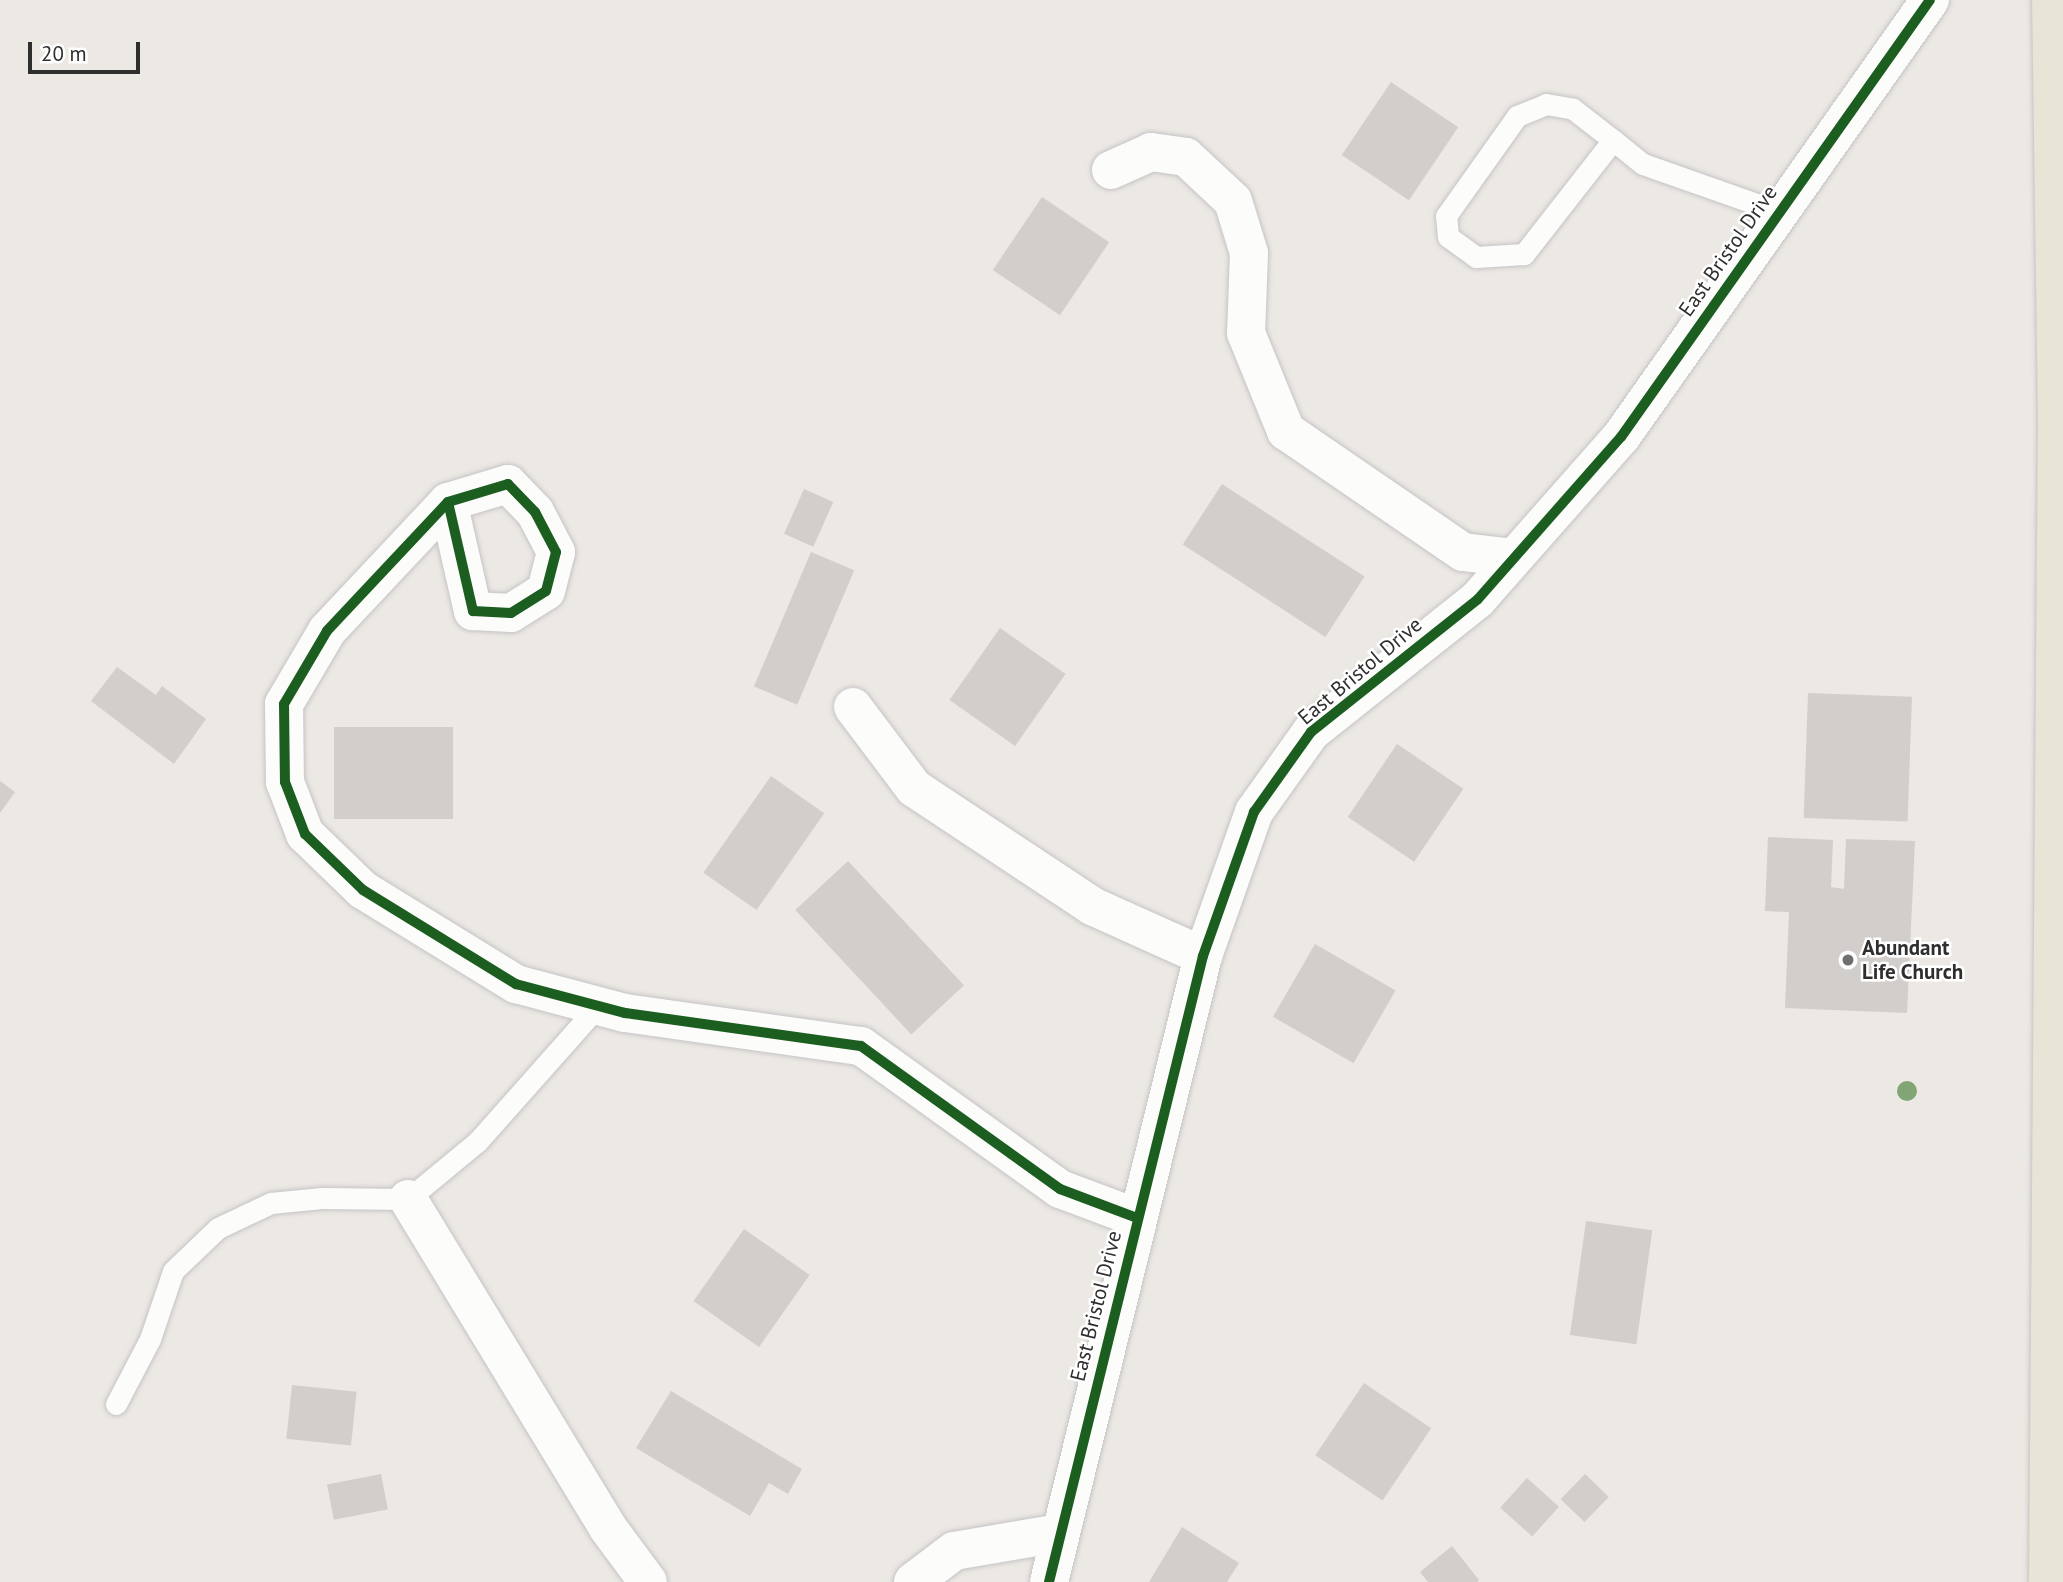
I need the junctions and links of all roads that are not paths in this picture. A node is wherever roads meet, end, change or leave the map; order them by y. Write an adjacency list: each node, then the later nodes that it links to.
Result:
1 (1930, 0): 5 (street, East Bristol Drive)
2 (2051, 0): 6 (main road)
3 (1613, 140): 3 (lane); 5 (lane)
4 (1111, 170): 8 (street)
5 (1779, 212): 8 (street, East Bristol Drive)
6 (2060, 426): 19 (main road)
7 (448, 502): 11 (street)
8 (1513, 558): 10 (street, East Bristol Drive)
9 (853, 707): 10 (street)
10 (1203, 956): 13 (street, East Bristol Drive)
11 (598, 1006): 12 (lane); 13 (street)
12 (408, 1199): 14 (lane); 16 (street)
13 (1137, 1218): 15 (street, East Bristol Drive)
14 (116, 1404)
15 (1059, 1533): 17 (street); 18 (street, East Bristol Drive)
16 (648, 1582)
17 (913, 1582)
18 (1049, 1582)
19 (2048, 1582)

